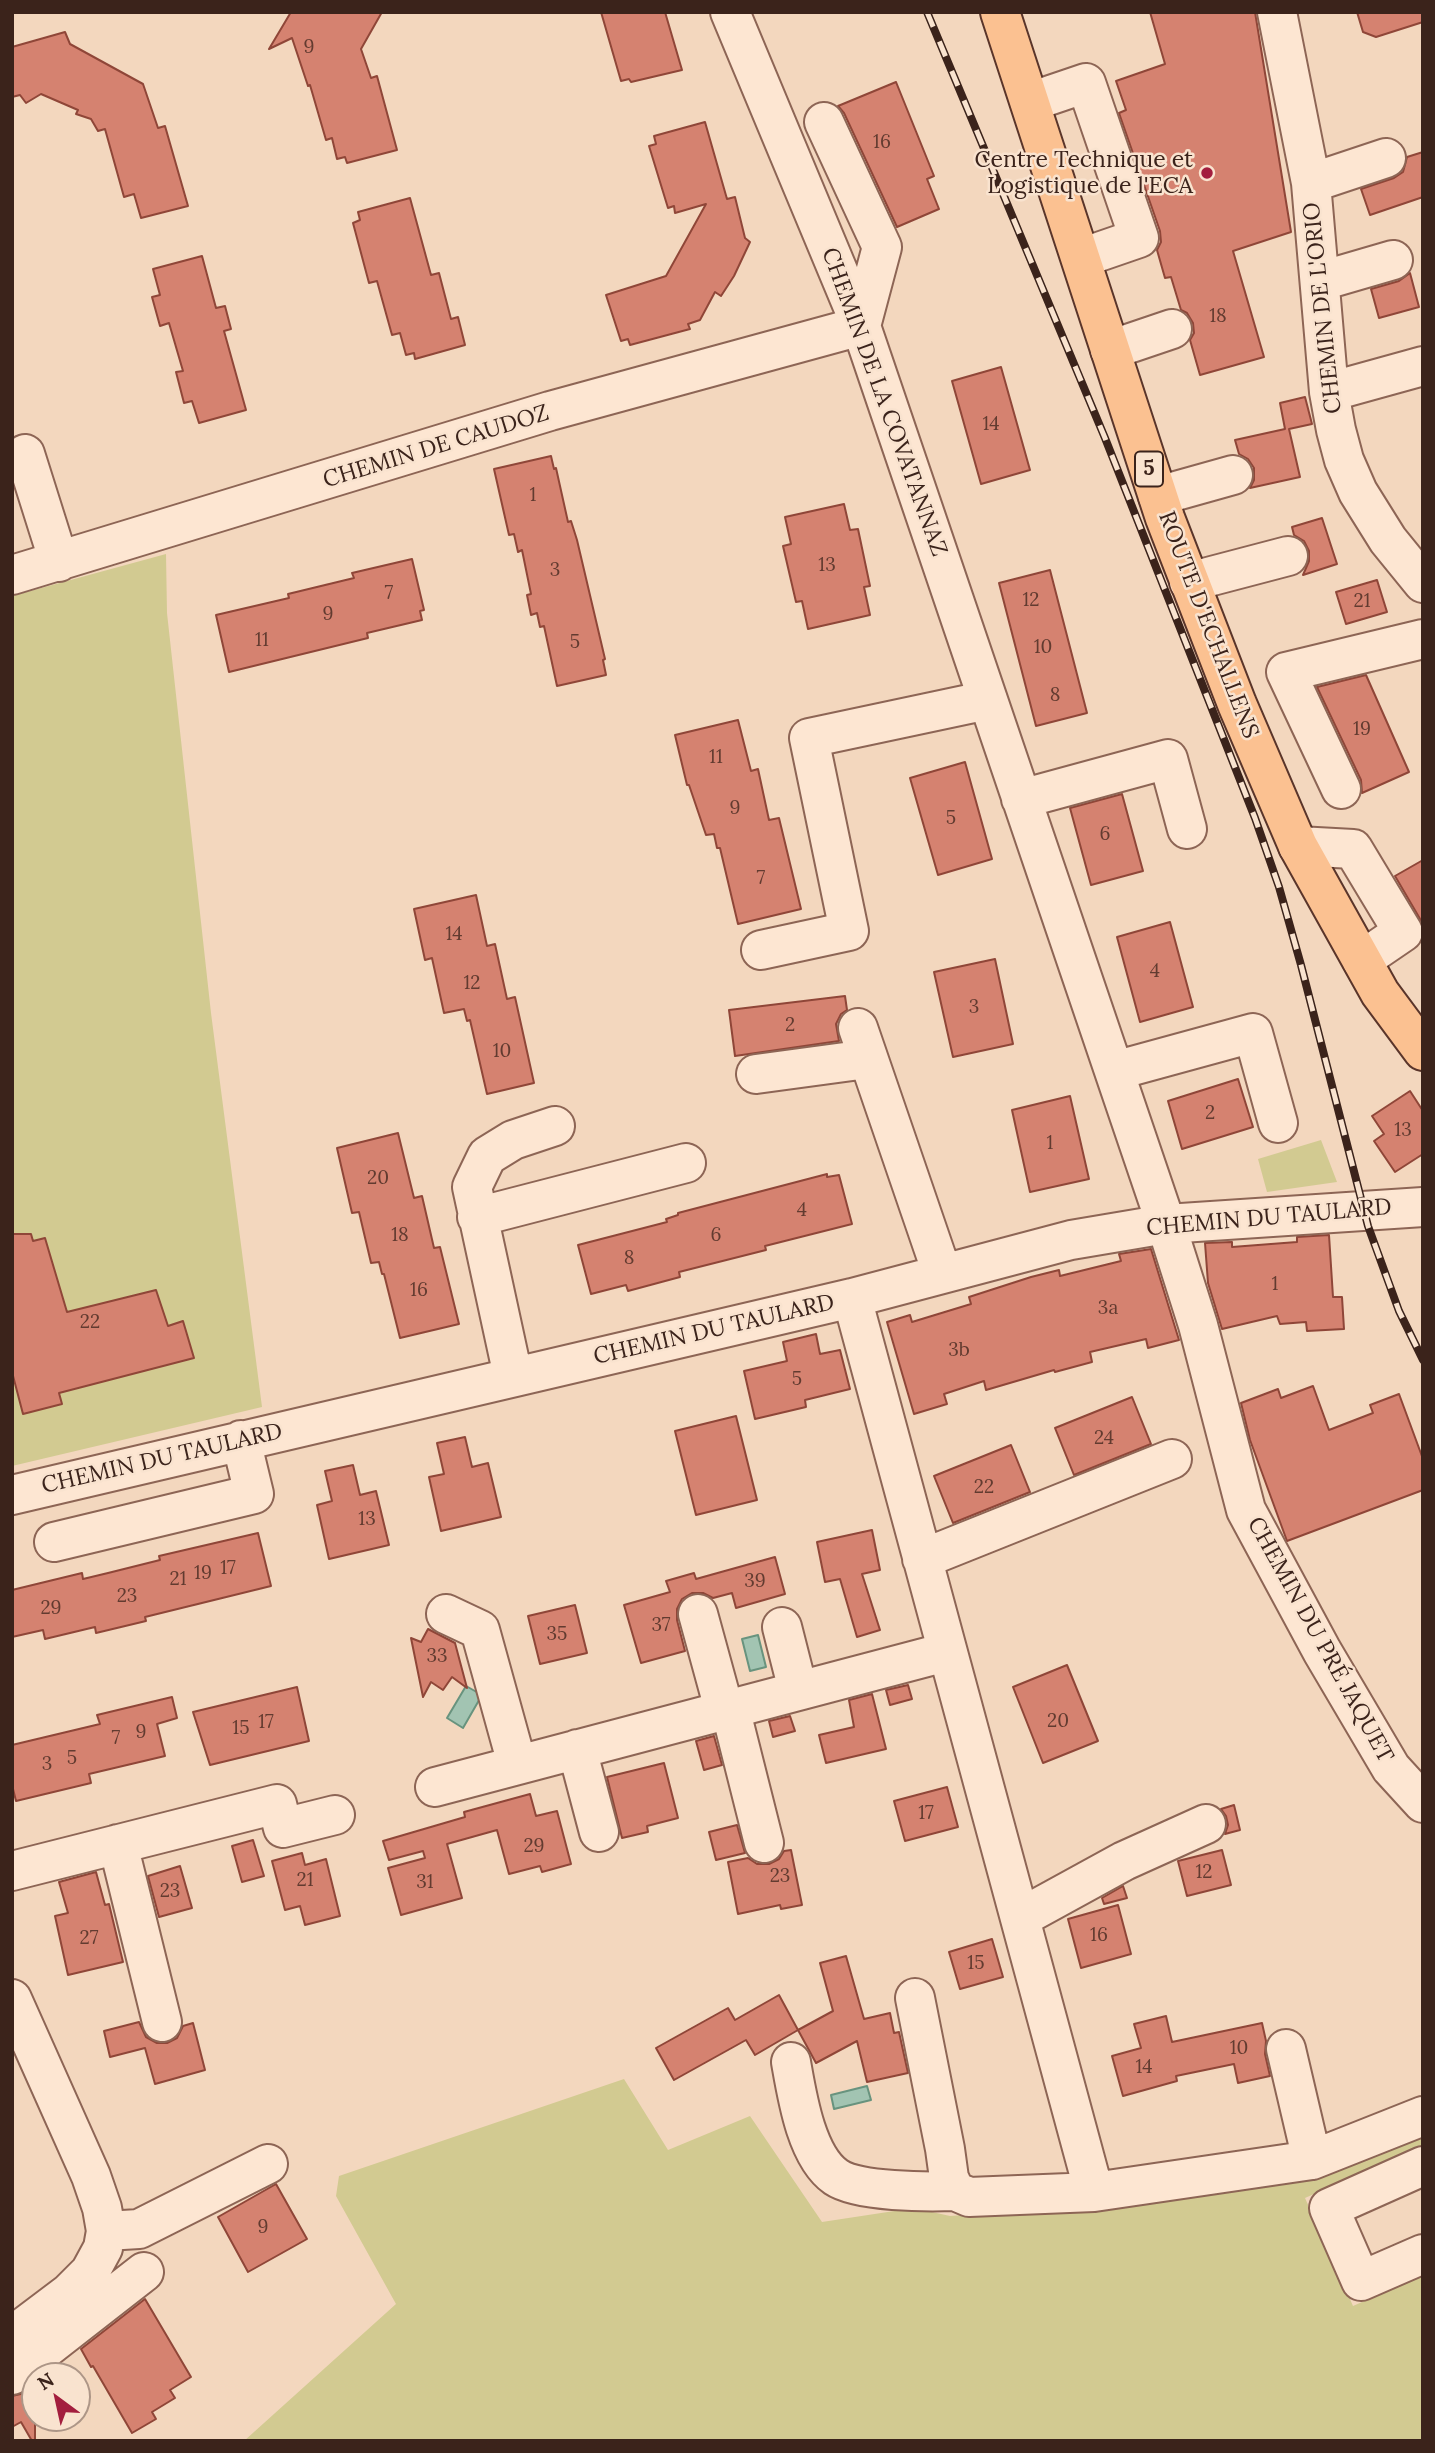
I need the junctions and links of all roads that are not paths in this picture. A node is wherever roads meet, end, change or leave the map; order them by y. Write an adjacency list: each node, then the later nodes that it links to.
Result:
1 (730, 12): 11 (street, CHEMIN DE LA COVATANNAZ)
2 (1000, 12): 4 (main road, ROUTE D'ECHALLENS / 5)
3 (1277, 12): 7 (street, CHEMIN DE L'ORIO)
4 (1030, 102): 8 (main road, ROUTE D'ECHALLENS / 5); 8 (street)
5 (824, 122): 11 (street)
6 (1386, 158): 7 (street)
7 (1311, 183): 10 (street, CHEMIN DE L'ORIO)
8 (1081, 258): 13 (main road, ROUTE D'ECHALLENS / 5)
9 (1393, 260): 10 (street)
10 (1321, 281): 15 (street, CHEMIN DE L'ORIO)
11 (861, 326): 20 (street, CHEMIN DE CAUDOZ); 25 (street, CHEMIN DE LA COVATANNAZ)
12 (1172, 329): 13 (street)
13 (1110, 350): 18 (main road, ROUTE D'ECHALLENS / 5)
14 (1423, 366): 15 (street)
15 (1329, 392): 23 (street, CHEMIN DE L'ORIO)
16 (25, 454): 20 (street)
17 (1233, 474): 18 (street)
18 (1158, 496): 22 (main road, ROUTE D'ECHALLENS / 5)
19 (1288, 556): 22 (street)
20 (59, 562): 21 (street, CHEMIN DE CAUDOZ)
21 (12, 575)
22 (1189, 582): 30 (main road, ROUTE D'ECHALLENS / 5)
23 (1423, 583)
24 (1423, 639): 26 (street)
25 (988, 700): 27 (street, CHEMIN DE LA COVATANNAZ); 29 (street)
26 (1341, 789)
27 (1021, 799): 28 (street); 31 (street, CHEMIN DE LA COVATANNAZ)
28 (1187, 829)
29 (761, 950)
30 (1423, 1051)
31 (1114, 1071): 33 (street); 38 (street, CHEMIN DE LA COVATANNAZ)
32 (756, 1074): 39 (street)
33 (1278, 1123)
34 (555, 1126): 37 (street)
35 (686, 1163): 37 (street)
36 (1423, 1207): 38 (street, CHEMIN DU TAULARD)
37 (477, 1217): 41 (street)
38 (1166, 1224): 39 (street, CHEMIN DU TAULARD); 57 (street, CHEMIN DU PRÉ JAQUET)
39 (942, 1273): 40 (street, CHEMIN DU TAULARD)
40 (852, 1298): 41 (street, CHEMIN DU TAULARD); 46 (street)
41 (513, 1376): 42 (street, CHEMIN DU TAULARD)
42 (241, 1440): 44 (street, CHEMIN DU TAULARD); 45 (street)
43 (1172, 1459): 46 (street)
44 (12, 1495)
45 (54, 1542)
46 (922, 1559): 51 (street)
47 (446, 1614): 55 (street)
48 (698, 1614): 53 (street)
49 (782, 1627): 52 (street)
50 (503, 1632): 55 (street)
51 (946, 1652): 52 (street); 64 (street)
52 (798, 1690): 53 (street)
53 (727, 1708): 54 (street); 61 (street)
54 (576, 1749): 55 (street); 60 (street)
55 (528, 1761): 56 (street)
56 (435, 1787)
57 (1423, 1803)
58 (335, 1815): 62 (street)
59 (1206, 1824): 64 (street)
60 (599, 1832)
61 (764, 1843)
62 (118, 1844): 63 (street); 67 (street)
63 (12, 1871)
64 (1020, 1918): 75 (street)
65 (915, 1998): 74 (street)
66 (12, 1999): 76 (street)
67 (162, 2022)
68 (1286, 2049): 71 (street)
69 (791, 2062): 74 (street)
70 (1423, 2116): 71 (street)
71 (1312, 2160): 75 (street)
72 (268, 2164): 76 (street)
73 (1423, 2166): 77 (street)
74 (955, 2191): 75 (street)
75 (1094, 2192)
76 (106, 2231): 79 (street)
77 (1423, 2254)
78 (144, 2272): 80 (street)
79 (12, 2336)
80 (12, 2375)

